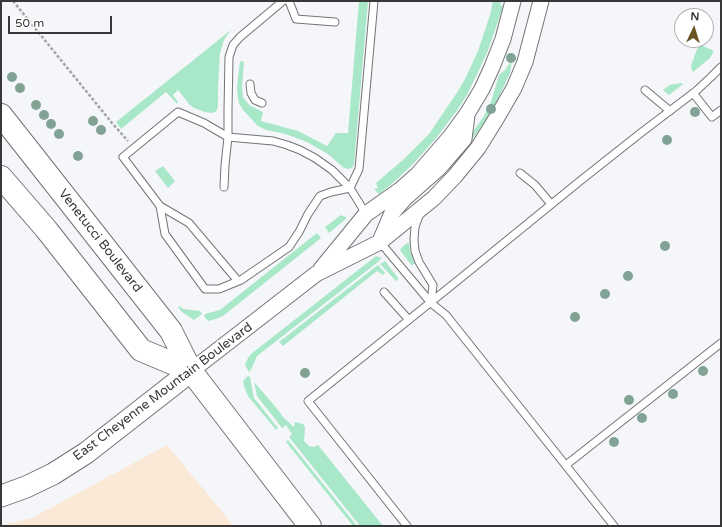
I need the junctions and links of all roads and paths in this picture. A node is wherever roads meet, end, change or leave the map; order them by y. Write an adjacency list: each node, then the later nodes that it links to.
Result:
1 (14, 1): 18 (path)
2 (283, 1): 17 (lane)
3 (289, 1): 7 (lane)
4 (374, 1): 22 (lane)
5 (513, 1): 15 (street, East Cheyenne Mountain Boulevard)
6 (540, 1): 25 (street, East Cheyenne Mountain Boulevard)
7 (335, 22)
8 (721, 67): 11 (lane)
9 (250, 84): 12 (lane)
10 (645, 90): 14 (lane)
11 (693, 93): 13 (lane); 14 (lane)
12 (262, 103)
13 (721, 110)
14 (670, 111): 23 (lane)
15 (467, 114): 26 (street, East Cheyenne Mountain Boulevard); 27 (street, East Cheyenne Mountain Boulevard)
16 (1, 115): 35 (main road, Venetucci Boulevard)
17 (228, 137): 18 (lane); 21 (lane); 22 (lane)
18 (134, 148): 24 (lane)
19 (520, 173): 23 (lane)
20 (1, 177): 35 (main road, Venetucci Boulevard)
21 (224, 186)
22 (350, 188): 26 (lane); 30 (lane)
23 (551, 204): 32 (lane)
24 (160, 206): 30 (lane); 30 (lane)
25 (422, 208): 27 (street, East Cheyenne Mountain Boulevard); 32 (lane)
26 (366, 214): 28 (street, East Cheyenne Mountain Boulevard); 29 (street, East Cheyenne Mountain Boulevard)
27 (380, 242): 28 (street, East Cheyenne Mountain Boulevard); 32 (lane)
28 (330, 267): 29 (street, East Cheyenne Mountain Boulevard)
29 (316, 274): 35 (street, East Cheyenne Mountain Boulevard)
30 (238, 281)
31 (384, 292): 33 (lane)
32 (431, 303): 33 (lane); 36 (lane)
33 (409, 320): 39 (lane)
34 (721, 343): 36 (lane)
35 (191, 371): 37 (street, East Cheyenne Mountain Boulevard); 38 (main road, Venetucci Boulevard)
36 (566, 465): 40 (lane)
37 (1, 496)
38 (310, 526)
39 (407, 526)
40 (614, 526)

